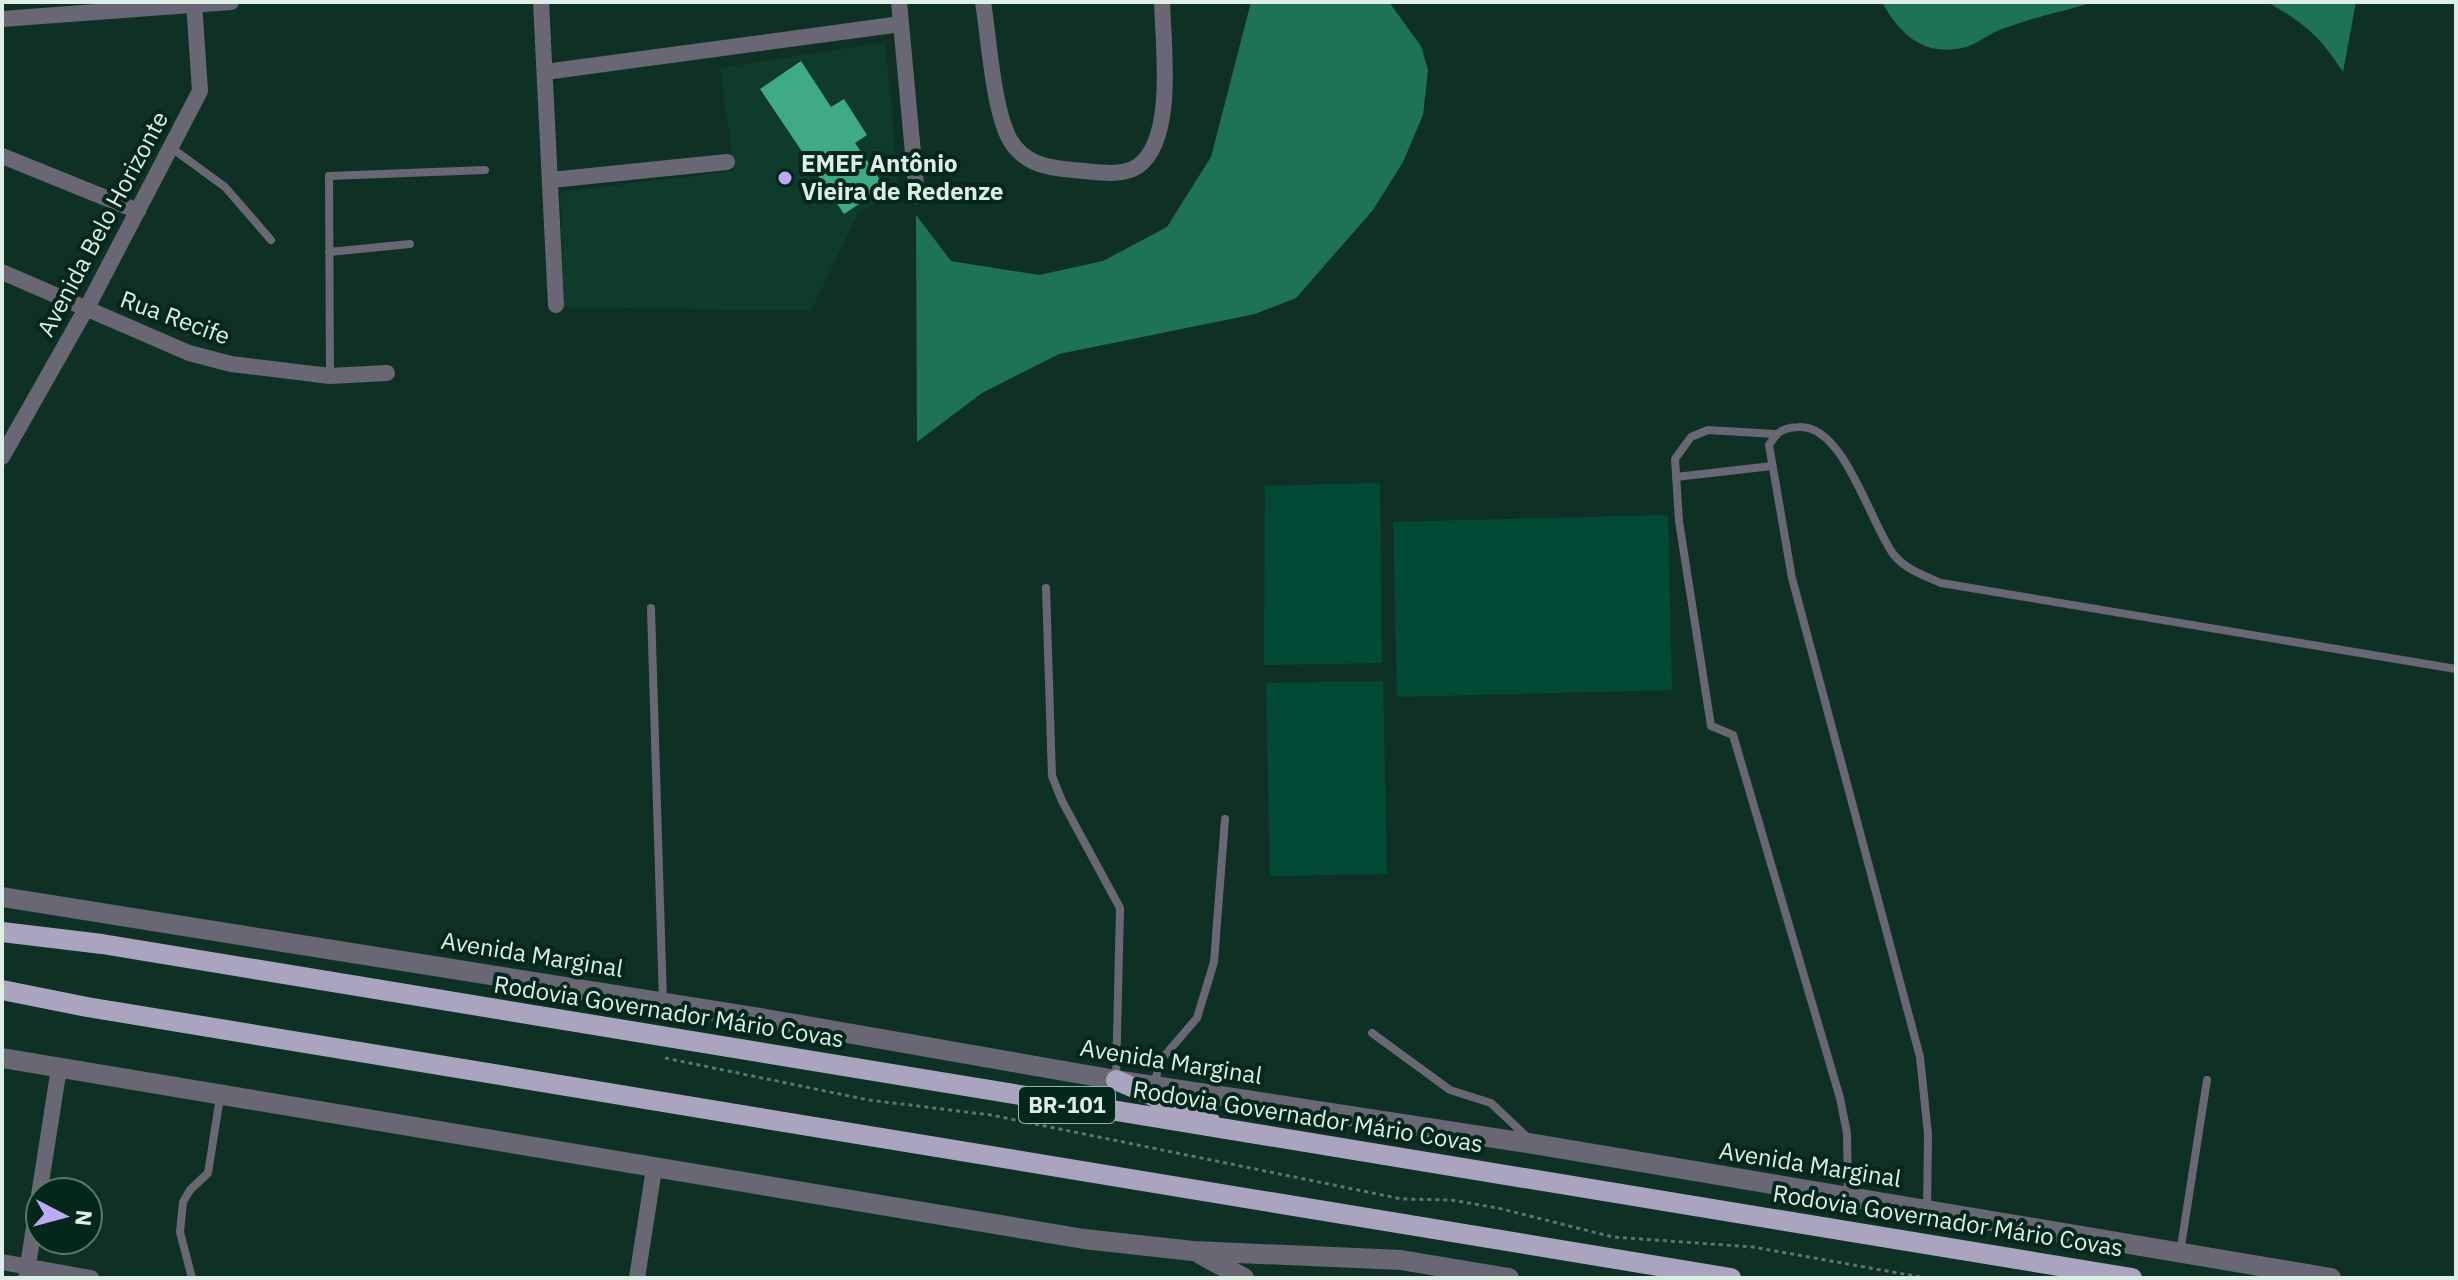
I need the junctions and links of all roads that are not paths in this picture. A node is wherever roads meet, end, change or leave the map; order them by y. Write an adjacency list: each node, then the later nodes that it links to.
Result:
1 (231, 2): 6 (street)
2 (541, 2): 9 (street)
3 (899, 2): 8 (street)
4 (983, 2): 5 (street)
5 (1162, 2)
6 (194, 4): 7 (street); 10 (street, Avenida Belo Horizonte)
7 (2, 19)
8 (901, 24): 9 (street); 15 (street)
9 (545, 72): 14 (street)
10 (173, 149): 16 (street, Avenida Belo Horizonte); 17 (lane)
11 (2, 156): 16 (street)
12 (727, 162): 14 (street)
13 (485, 170): 19 (lane)
14 (551, 180): 21 (street)
15 (917, 196)
16 (138, 211): 22 (street, Avenida Belo Horizonte)
17 (271, 240)
18 (410, 244): 19 (lane)
19 (329, 252): 24 (lane)
20 (2, 272): 22 (street, Rua Recife)
21 (556, 305)
22 (86, 309): 24 (street, Rua Recife); 26 (street, Avenida Belo Horizonte)
23 (387, 373): 24 (street, Rua Recife)
24 (330, 376)
25 (1775, 434): 27 (lane); 28 (lane); 31 (lane)
26 (2, 457)
27 (1772, 466): 28 (lane); 48 (lane)
28 (1676, 477): 47 (lane)
29 (1046, 588): 40 (lane)
30 (651, 608): 36 (lane)
31 (2456, 669)
32 (1225, 819): 42 (lane)
33 (2, 897): 36 (street, Avenida Marginal)
34 (2, 932): 44 (main road, Rodovia Governador Mário Covas / BR-101)
35 (2, 990): 59 (main road)
36 (663, 1003): 40 (street, Avenida Marginal)
37 (1372, 1033): 45 (lane)
38 (2, 1058): 39 (street)
39 (59, 1068): 43 (street); 53 (street)
40 (1116, 1080): 42 (street, Avenida Marginal); 44 (main road)
41 (2207, 1080): 50 (lane)
42 (1154, 1087): 45 (street, Avenida Marginal)
43 (220, 1096): 46 (street); 55 (lane)
44 (1240, 1134): 60 (main road, Rodovia Governador Mário Covas / BR-101)
45 (1534, 1144): 47 (street, Avenida Marginal)
46 (654, 1169): 49 (street); 56 (street)
47 (1848, 1197): 48 (street, Avenida Marginal)
48 (1927, 1210): 50 (street, Avenida Marginal)
49 (1193, 1251): 52 (street); 58 (street)
50 (2180, 1253): 61 (street, Avenida Marginal)
51 (2, 1262): 53 (street)
52 (1222, 1270): 57 (street)
53 (27, 1272): 54 (street)
54 (91, 1278)
55 (192, 1278)
56 (637, 1278)
57 (1244, 1278)
58 (1509, 1278)
59 (1731, 1278)
60 (2132, 1278)
61 (2331, 1278)

